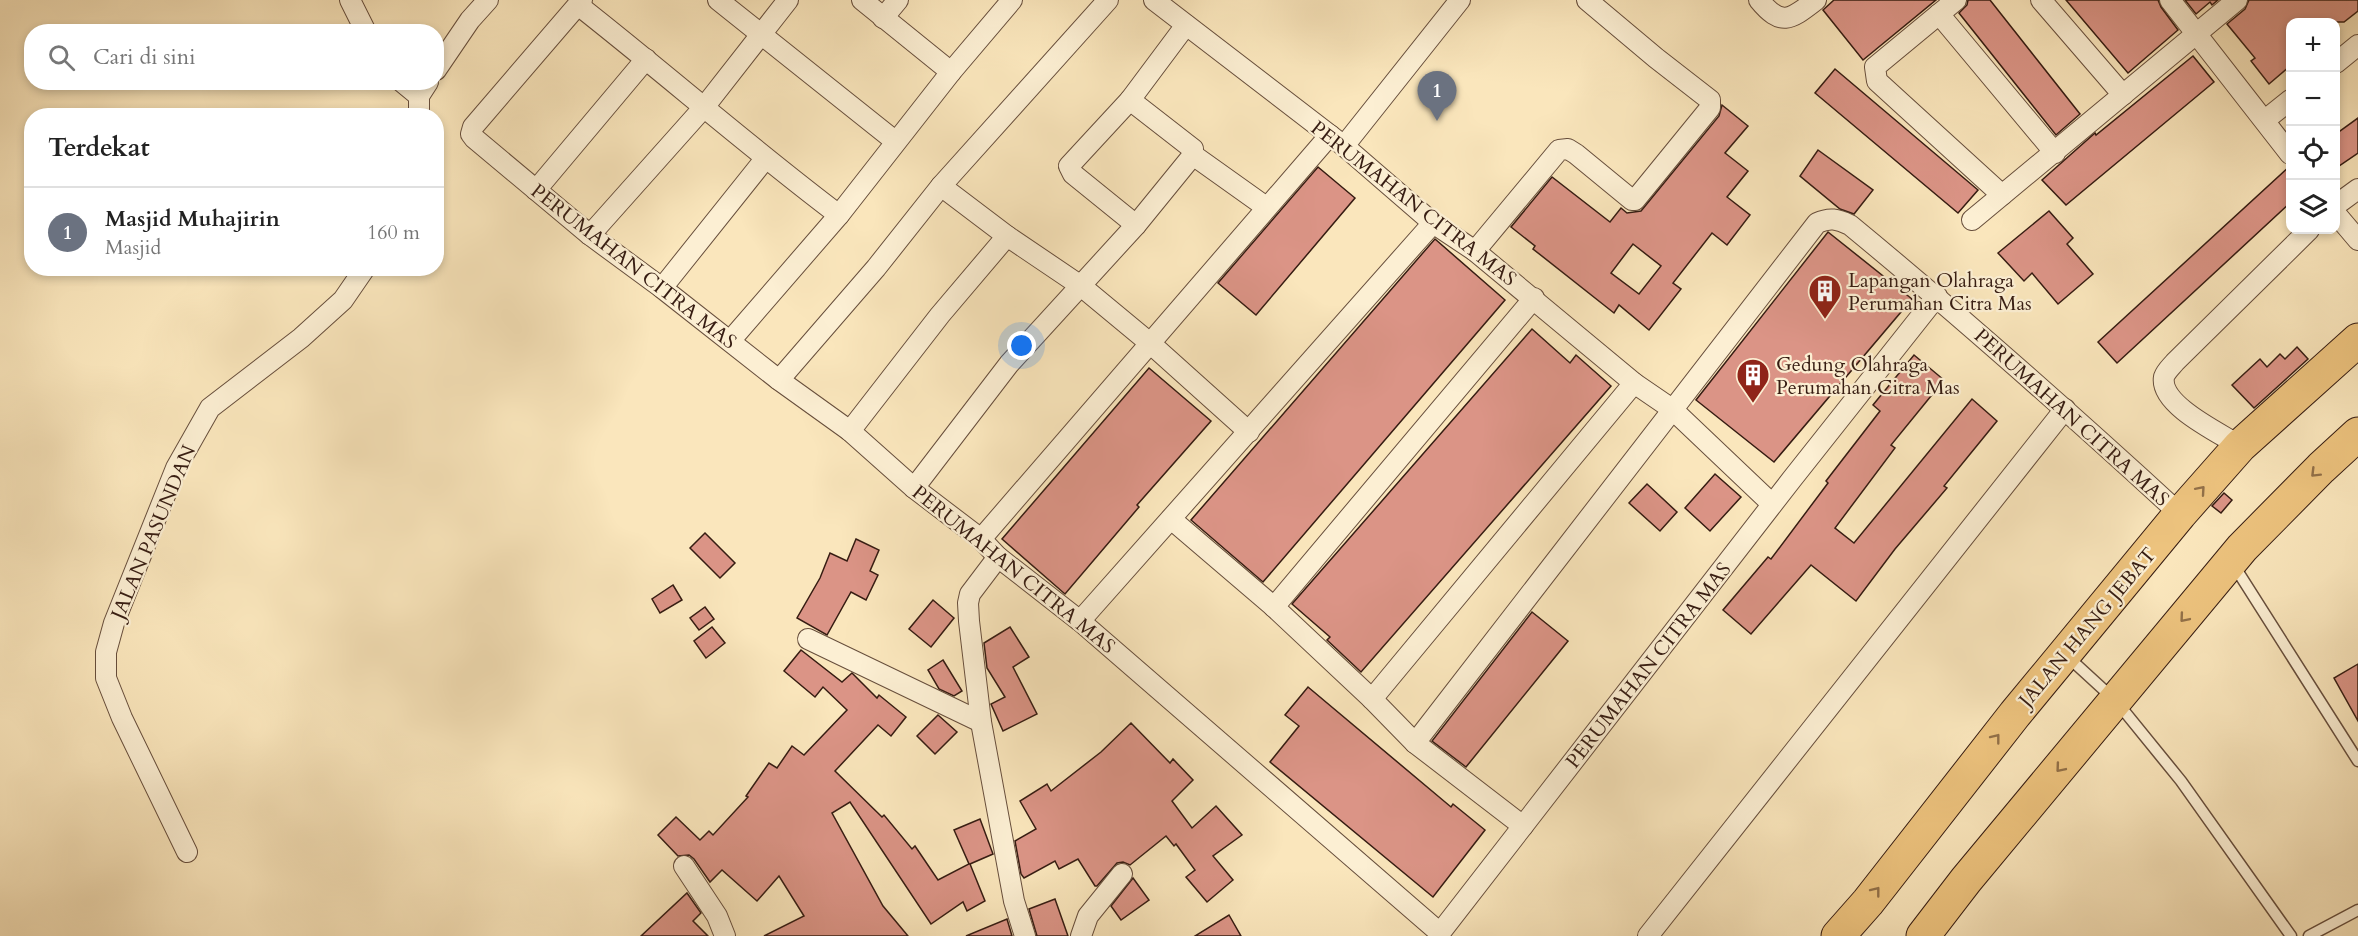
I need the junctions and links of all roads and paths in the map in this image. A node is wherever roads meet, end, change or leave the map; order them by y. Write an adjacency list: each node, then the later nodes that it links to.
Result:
1 (350, 0): 21 (street)
2 (488, 0): 26 (street)
3 (718, 0): 24 (street)
4 (788, 0): 24 (street)
5 (862, 0): 20 (street)
6 (898, 0): 20 (street)
7 (1012, 0): 29 (street)
8 (1108, 0): 41 (street)
9 (1154, 0): 22 (street, PERUMAHAN CITRA MAS)
10 (1460, 0): 36 (street)
11 (1587, 0): 56 (street)
12 (1759, 0): 13 (street)
13 (1816, 0)
14 (1956, 0): 19 (street)
15 (2041, 0): 30 (street)
16 (2170, 0): 23 (street)
17 (2236, 0): 23 (street)
18 (580, 3): 27 (street); 43 (street, PERUMAHAN CITRA MAS)
19 (1939, 14): 38 (street); 44 (street)
20 (883, 18): 29 (street)
21 (362, 24)
22 (1186, 25): 31 (street); 36 (street, PERUMAHAN CITRA MAS)
23 (2196, 33): 30 (street); 34 (street)
24 (759, 34): 33 (street); 35 (street)
25 (2358, 45): 28 (street)
26 (444, 58)
27 (646, 59): 33 (street); 43 (street)
28 (2340, 60)
29 (951, 72): 35 (street)
30 (2123, 95): 38 (street)
31 (1130, 100): 39 (street); 51 (street)
32 (2286, 103): 34 (street)
33 (705, 106): 40 (street); 53 (street)
34 (2265, 120): 37 (street)
35 (895, 141): 47 (street)
36 (1337, 141): 46 (street); 50 (street, PERUMAHAN CITRA MAS)
37 (2286, 149)
38 (2055, 153): 44 (street)
39 (1193, 155): 46 (street); 51 (street)
40 (765, 159): 47 (street); 59 (street)
41 (941, 186): 54 (street); 65 (street)
42 (2358, 189): 45 (street)
43 (536, 190): 53 (street, PERUMAHAN CITRA MAS)
44 (2002, 195): 49 (street)
45 (2340, 202)
46 (1266, 207): 64 (street)
47 (839, 215): 63 (street)
48 (2340, 219): 55 (street)
49 (1972, 220)
50 (1433, 222): 56 (street, PERUMAHAN CITRA MAS); 70 (street)
51 (1136, 225): 58 (street)
52 (2305, 234): 72 (street)
53 (590, 235): 59 (street, PERUMAHAN CITRA MAS)
54 (1007, 236): 58 (street); 69 (street)
55 (2358, 240)
56 (1475, 251): 61 (street, PERUMAHAN CITRA MAS)
57 (360, 276): 90 (street, JALAN PASUNDAN)
58 (1081, 286): 64 (street); 73 (street)
59 (662, 288): 63 (street, PERUMAHAN CITRA MAS)
60 (1937, 296): 67 (street, PERUMAHAN CITRA MAS); 68 (street, PERUMAHAN CITRA MAS); 74 (street, PERUMAHAN CITRA MAS)
61 (1534, 298): 66 (street, PERUMAHAN CITRA MAS); 80 (street)
62 (2358, 340): 72 (highway, JALAN HANG JEBAT)
63 (730, 341): 65 (street, PERUMAHAN CITRA MAS)
64 (1151, 344): 70 (street); 77 (street)
65 (779, 381): 69 (street, PERUMAHAN CITRA MAS)
66 (1634, 383): 67 (street, PERUMAHAN CITRA MAS); 84 (street)
67 (1672, 409): 74 (street, PERUMAHAN CITRA MAS); 87 (street, PERUMAHAN CITRA MAS)
68 (2065, 409): 75 (street, PERUMAHAN CITRA MAS); 98 (street)
69 (850, 431): 73 (street, PERUMAHAN CITRA MAS)
70 (1249, 432): 76 (street)
71 (2358, 434): 79 (highway, one-way to 79)
72 (2240, 446): 75 (highway, JALAN HANG JEBAT, one-way to 72)
73 (914, 488): 77 (street, PERUMAHAN CITRA MAS)
74 (1772, 504): 89 (street, PERUMAHAN CITRA MAS)
75 (2180, 514): 83 (highway, JALAN HANG JEBAT)
76 (1171, 519): 80 (street); 81 (street)
77 (981, 539): 78 (street, PERUMAHAN CITRA MAS)
78 (998, 557): 81 (street, PERUMAHAN CITRA MAS); 86 (street)
79 (2231, 561): 85 (highway, one-way to 85); 88 (lane)
80 (1274, 607): 84 (street)
81 (1080, 621): 94 (street, PERUMAHAN CITRA MAS)
82 (808, 639): 86 (street)
83 (2066, 655): 85 (lane); 99 (highway, JALAN HANG JEBAT, one-way to 83)
84 (1372, 699): 87 (street)
85 (2116, 701): 100 (highway, one-way to 100); 101 (lane)
86 (981, 722): 96 (street)
87 (1415, 743): 89 (street)
88 (2358, 761)
89 (1523, 826): 94 (street, PERUMAHAN CITRA MAS)
90 (187, 852)
91 (684, 866): 95 (street)
92 (1122, 874): 97 (street)
93 (2358, 910): 102 (lane)
94 (1440, 934)
95 (725, 936)
96 (1025, 936)
97 (1081, 936)
98 (1648, 936)
99 (1839, 936)
100 (1923, 936)
101 (2291, 936)
102 (2309, 936)

